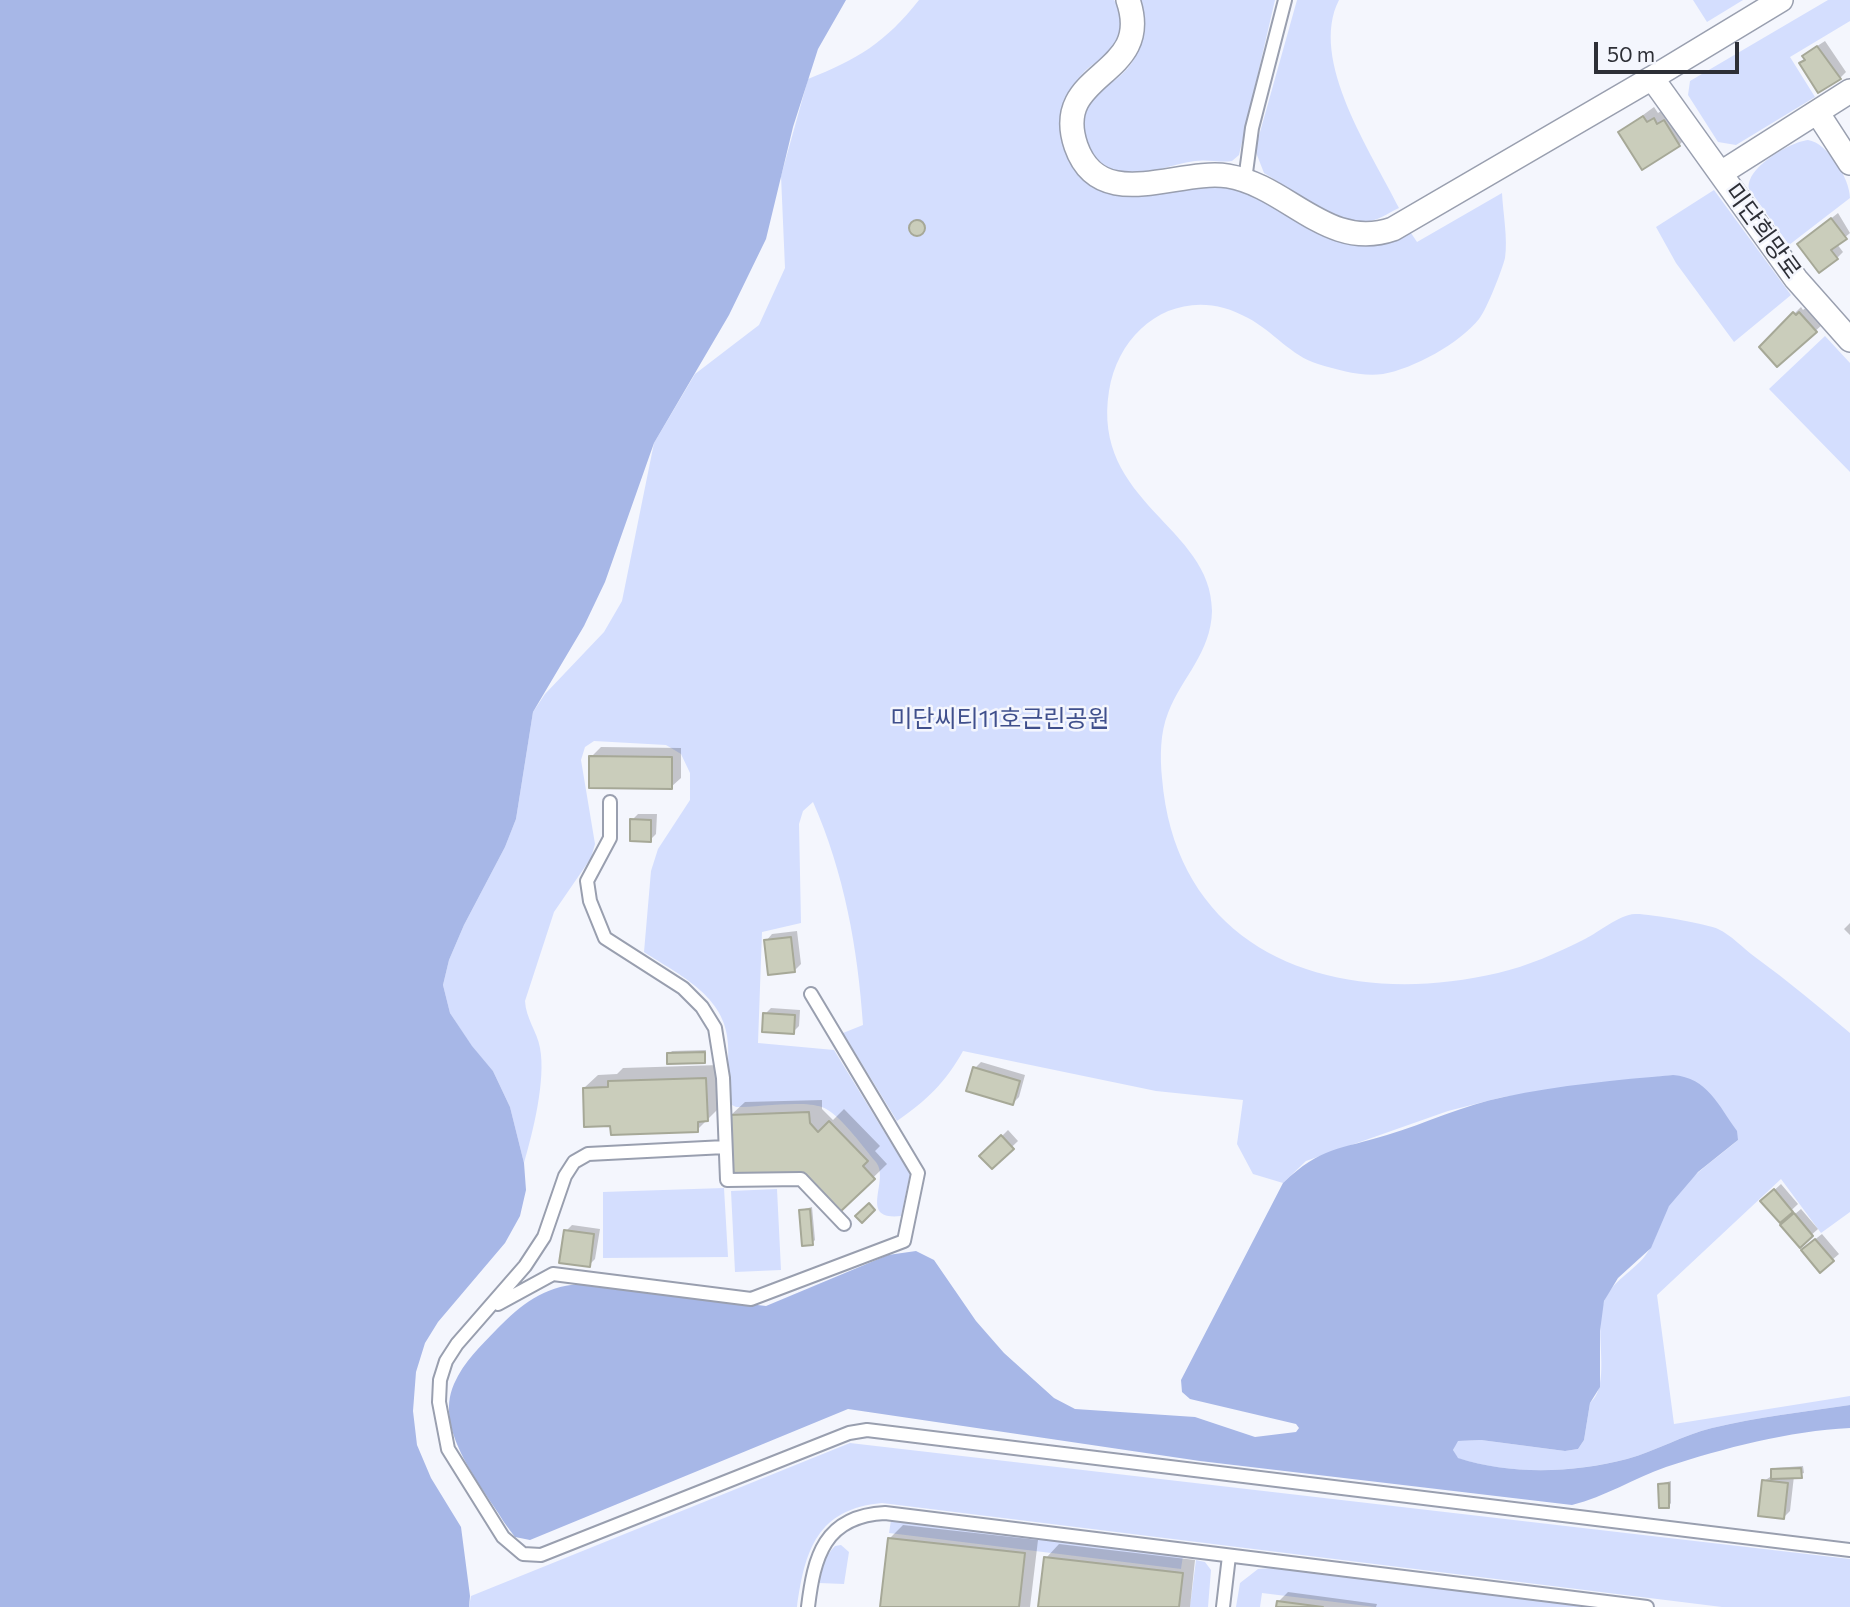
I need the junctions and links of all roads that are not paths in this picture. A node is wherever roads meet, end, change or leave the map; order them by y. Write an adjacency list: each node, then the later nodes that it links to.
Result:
1 (1128, 0): 9 (street)
2 (1285, 0): 9 (lane)
3 (1781, 0): 4 (street)
4 (1652, 78): 8 (street); 9 (street)
5 (1850, 91): 6 (street, 미단희망로)
6 (1818, 112): 7 (street); 8 (street, 미단희망로)
7 (1850, 163)
8 (1721, 173): 10 (street, 미단희망로)
9 (1245, 180)
10 (1850, 341)
11 (610, 802): 13 (lane)
12 (811, 994): 15 (lane)
13 (725, 1147): 14 (lane); 15 (lane)
14 (844, 1224)
15 (492, 1307): 16 (lane)
16 (1850, 1550)
17 (1229, 1556): 18 (lane); 19 (lane); 20 (lane)
18 (808, 1607)
19 (1223, 1607)
20 (1647, 1607)

